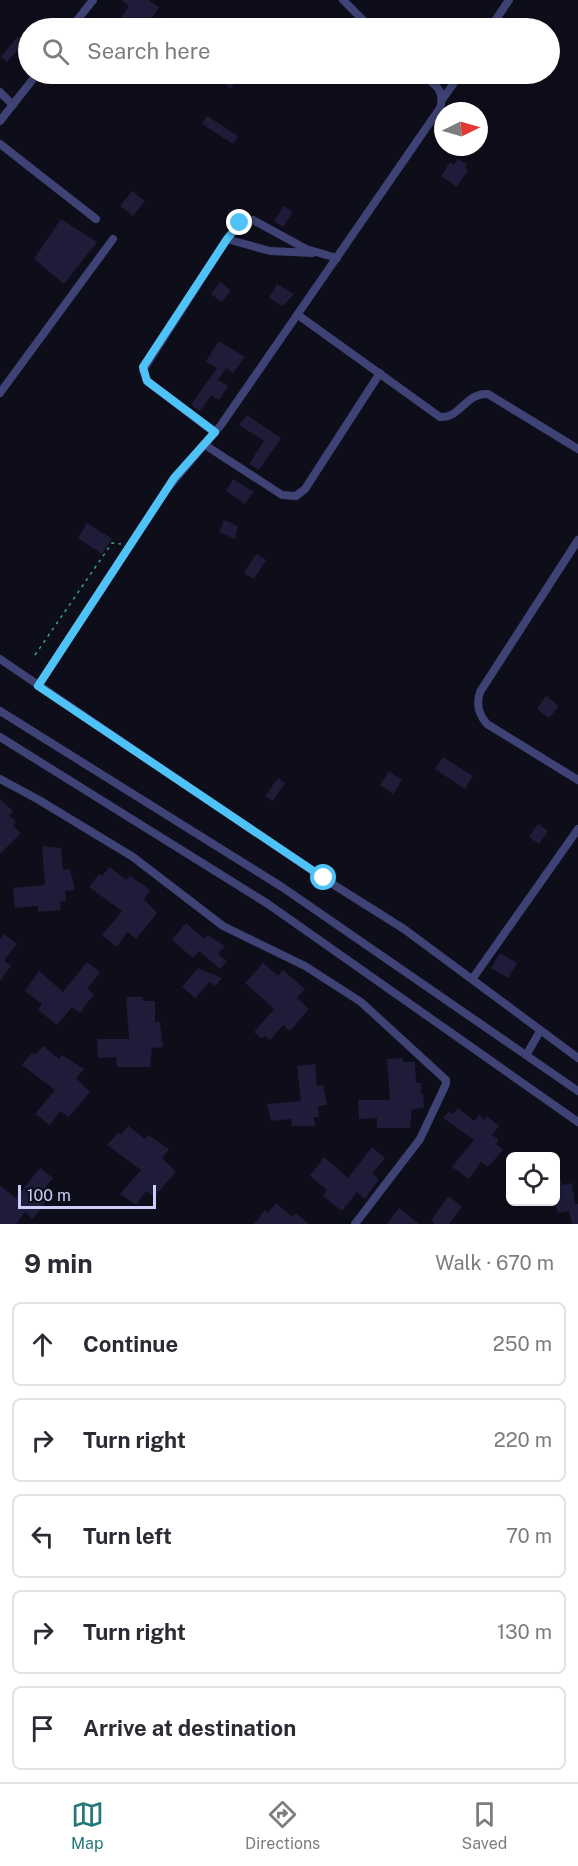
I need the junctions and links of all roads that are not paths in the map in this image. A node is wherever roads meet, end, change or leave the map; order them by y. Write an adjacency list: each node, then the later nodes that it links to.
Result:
1 (93, 0): 4 (street)
2 (343, 0): 5 (street)
3 (509, 0): 6 (street)
4 (79, 18)
5 (361, 18)
6 (497, 18)
7 (29, 84): 12 (street)
8 (435, 84): 11 (street)
9 (453, 84): 11 (street)
10 (0, 92): 12 (street)
11 (442, 100): 19 (street)
12 (13, 105): 13 (street)
13 (0, 121)
14 (0, 144): 15 (street)
15 (96, 219)
16 (113, 239): 22 (street)
17 (227, 239): 18 (street); 18 (street); 23 (street)
18 (315, 253): 19 (street)
19 (337, 258): 20 (street)
20 (298, 315): 21 (street); 23 (street)
21 (381, 373): 24 (street); 25 (street)
22 (0, 393)
23 (215, 432): 24 (street)
24 (205, 445): 28 (street)
25 (578, 449)
26 (578, 540): 32 (street)
27 (0, 659): 28 (street)
28 (38, 686): 34 (street)
29 (0, 711): 36 (street)
30 (0, 736): 39 (street)
31 (0, 779): 40 (street)
32 (578, 780)
33 (578, 829): 34 (street)
34 (473, 978): 35 (street)
35 (540, 1030): 36 (street); 37 (street)
36 (527, 1054): 38 (street)
37 (578, 1058)
38 (578, 1091)
39 (578, 1122)
40 (355, 1224)

